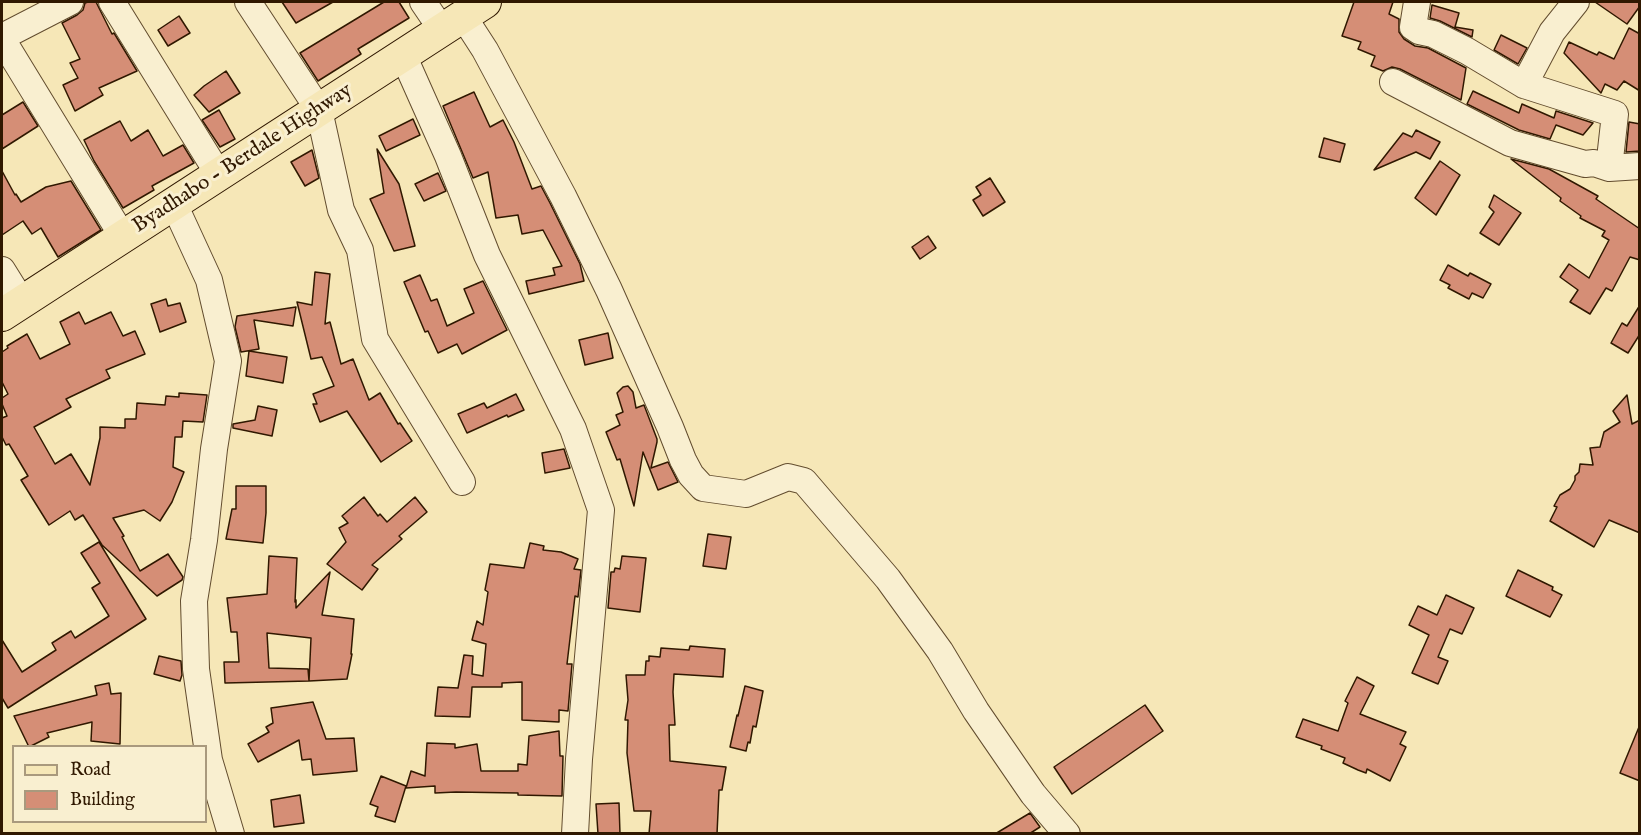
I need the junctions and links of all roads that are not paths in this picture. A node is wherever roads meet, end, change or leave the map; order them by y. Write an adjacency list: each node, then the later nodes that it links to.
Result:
1 (70, 2): 8 (street)
2 (112, 2): 15 (street)
3 (248, 2): 12 (street)
4 (423, 2): 7 (street)
5 (1417, 2): 11 (street)
6 (1576, 2): 11 (street)
7 (463, 16): 9 (main road, Byadhabo - Berdale Highway); 25 (street)
8 (2, 38): 17 (street)
9 (404, 55): 12 (main road, Byadhabo - Berdale Highway); 24 (street)
10 (1393, 82): 14 (street)
11 (1524, 85): 14 (street)
12 (319, 110): 15 (main road, Byadhabo - Berdale Highway); 20 (street)
13 (1640, 166): 14 (street)
14 (1609, 168)
15 (219, 175): 16 (main road, Byadhabo - Berdale Highway)
16 (174, 204): 17 (main road, Byadhabo - Berdale Highway); 21 (street)
17 (123, 237): 19 (main road, Byadhabo - Berdale Highway)
18 (2, 270): 19 (street)
19 (12, 309)
20 (462, 482)
21 (207, 745)
22 (207, 747): 23 (street)
23 (231, 834)
24 (575, 834)
25 (1067, 834)

